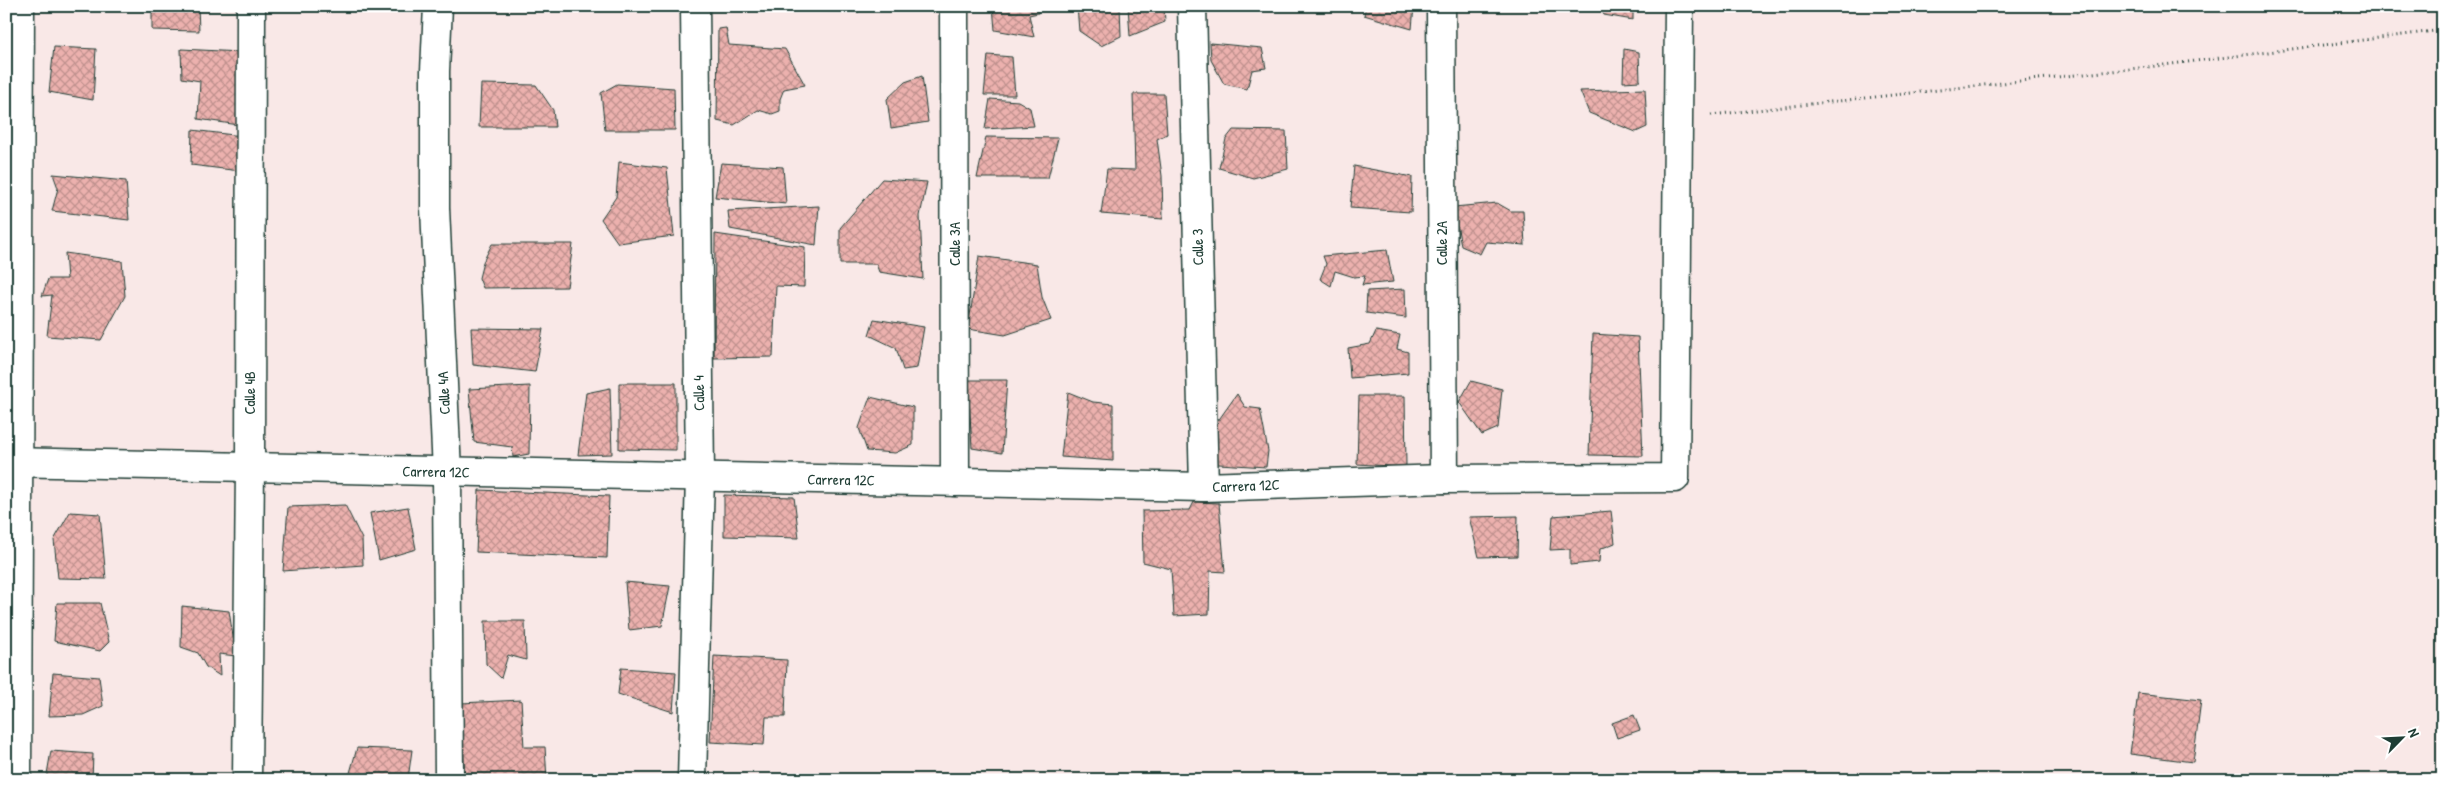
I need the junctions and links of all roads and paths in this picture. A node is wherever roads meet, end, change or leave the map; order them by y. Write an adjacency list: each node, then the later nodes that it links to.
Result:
1 (20, 6): 11 (street)
2 (251, 6): 12 (street, Calle 4B)
3 (438, 6): 13 (street, Calle 4A)
4 (695, 6): 14 (street, Calle 4)
5 (954, 6): 16 (street, Calle 3A)
6 (1192, 6): 17 (street, Calle 3)
7 (1441, 6): 15 (street, Calle 2A)
8 (1679, 6): 10 (street)
9 (2443, 30): 10 (path)
10 (1678, 119): 15 (street, Carrera 12C)
11 (12, 462): 12 (street, Carrera 12C); 18 (street)
12 (250, 467): 13 (street, Carrera 12C); 19 (street, Calle 4B)
13 (447, 472): 14 (street, Carrera 12C); 20 (street, Calle 4A)
14 (700, 476): 16 (street, Carrera 12C); 21 (street, Calle 4)
15 (1444, 479): 17 (street, Carrera 12C)
16 (955, 482): 17 (street, Carrera 12C)
17 (1204, 487)
18 (17, 780)
19 (247, 780)
20 (449, 780)
21 (692, 780)

